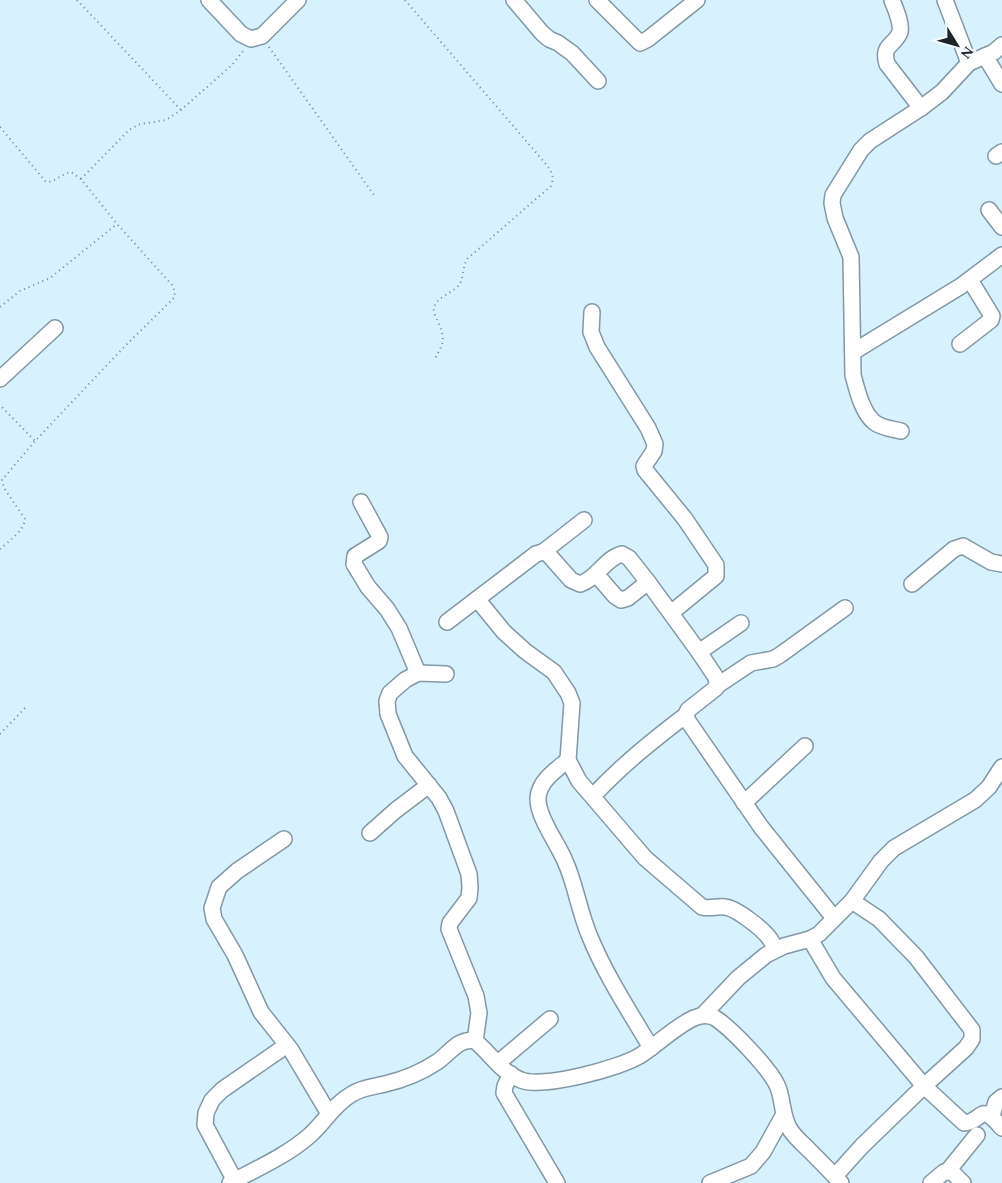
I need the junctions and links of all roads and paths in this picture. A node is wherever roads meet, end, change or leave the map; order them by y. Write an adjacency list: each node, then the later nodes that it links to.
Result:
1 (77, 0): 17 (path)
2 (209, 0): 10 (street)
3 (298, 0): 10 (street)
4 (405, 0): 31 (path)
5 (514, 0): 14 (street)
6 (597, 0): 7 (street)
7 (697, 0)
8 (892, 0): 16 (street)
9 (946, 0): 13 (street)
10 (256, 38): 17 (path); 20 (path)
11 (1002, 46): 12 (street)
12 (985, 56): 13 (street); 15 (street)
13 (969, 63): 16 (street)
14 (598, 81)
15 (1002, 84)
16 (921, 108): 30 (street)
17 (181, 110): 19 (path)
18 (0, 127): 19 (path)
19 (81, 179): 22 (path)
20 (376, 198)
21 (989, 210): 23 (street)
22 (117, 224): 26 (path); 35 (path)
23 (1002, 227)
24 (1002, 255): 25 (street)
25 (970, 280): 29 (street); 30 (street)
26 (0, 307)
27 (592, 312): 46 (street)
28 (55, 328): 32 (street)
29 (960, 344)
30 (853, 352): 34 (street)
31 (434, 360)
32 (0, 378)
33 (0, 405): 35 (path)
34 (901, 431)
35 (35, 441): 38 (path)
36 (361, 502): 50 (street)
37 (584, 520): 39 (street)
38 (0, 549)
39 (543, 552): 41 (street); 44 (street)
40 (1002, 564): 43 (street)
41 (596, 574): 42 (street); 42 (street)
42 (648, 582): 46 (street)
43 (912, 584)
44 (477, 599): 47 (street); 57 (street)
45 (845, 608): 52 (street)
46 (671, 613): 49 (street)
47 (447, 622)
48 (741, 623): 49 (street)
49 (699, 652): 52 (street)
50 (418, 673): 51 (street); 59 (street)
51 (446, 674)
52 (718, 685): 54 (street)
53 (25, 708): 55 (path)
54 (686, 715): 60 (street); 61 (street)
55 (0, 734)
56 (805, 746): 61 (street)
57 (568, 760): 60 (street); 72 (street)
58 (1002, 766): 64 (street)
59 (429, 785): 62 (street); 70 (street)
60 (592, 796): 67 (street)
61 (744, 803): 65 (street)
62 (370, 833)
63 (284, 839): 71 (street)
64 (852, 901): 65 (street); 75 (street)
65 (834, 918): 66 (street)
66 (810, 940): 67 (street); 75 (street)
67 (776, 949): 68 (street)
68 (703, 1014): 72 (street); 78 (street)
69 (550, 1019): 73 (street)
70 (475, 1041): 73 (street); 77 (street)
71 (287, 1046): 77 (street); 84 (street)
72 (651, 1048): 74 (street)
73 (498, 1063): 74 (street)
74 (510, 1074): 85 (street)
75 (924, 1086): 79 (street); 83 (street)
76 (1002, 1097): 79 (street)
77 (329, 1114): 84 (street)
78 (783, 1116): 83 (street); 86 (street)
79 (992, 1116): 80 (street)
80 (1002, 1128)
81 (977, 1135): 82 (street)
82 (947, 1172): 87 (street); 88 (street)
83 (838, 1179)
84 (232, 1182)
85 (557, 1183)
86 (710, 1183)
87 (930, 1183)
88 (963, 1183)

